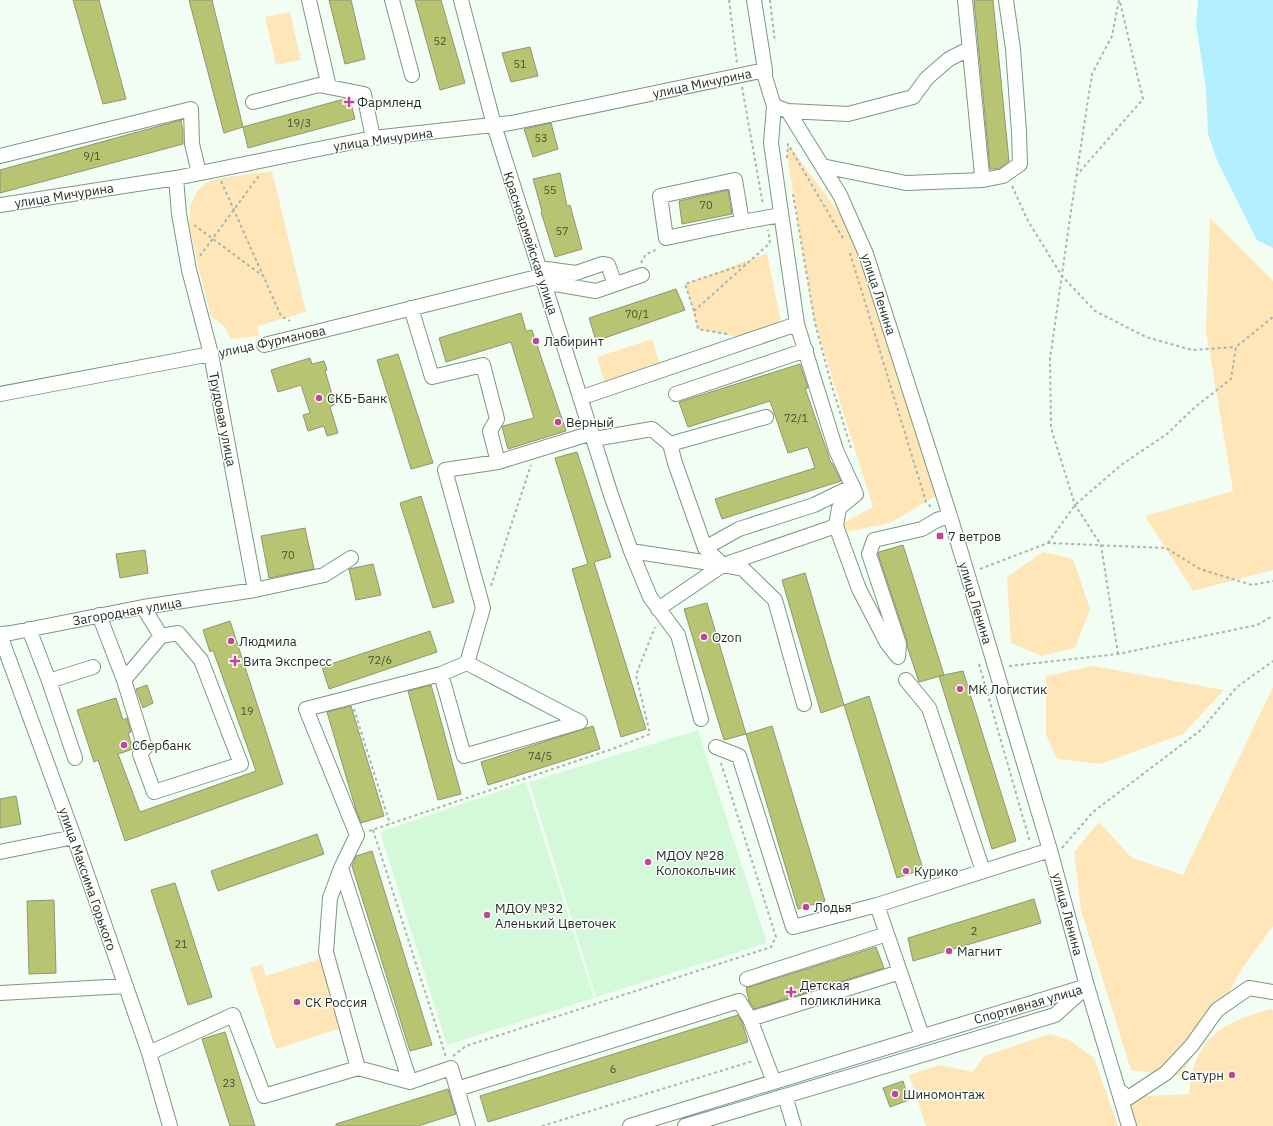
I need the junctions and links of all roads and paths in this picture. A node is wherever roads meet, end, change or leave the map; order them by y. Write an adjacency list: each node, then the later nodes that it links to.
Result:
1 (309, 0): 15 (street)
2 (392, 0): 13 (street)
3 (461, 0): 19 (street, Красноармейская улица)
4 (729, 0): 14 (path)
5 (754, 0): 12 (street)
6 (770, 0): 10 (path)
7 (964, 0): 11 (street)
8 (1006, 0): 27 (street)
9 (1119, 0): 28 (path); 28 (path)
10 (776, 48)
11 (969, 49): 18 (street); 30 (street)
12 (765, 70): 14 (street, улица Мичурина); 17 (street)
13 (412, 75)
14 (740, 75): 19 (street, улица Мичурина); 36 (path)
15 (329, 87): 16 (street); 20 (street)
16 (253, 102)
17 (774, 106): 18 (street); 35 (street)
18 (788, 111): 23 (street, улица Ленина)
19 (494, 125): 20 (street, улица Мичурина); 44 (street, Красноармейская улица)
20 (373, 138): 24 (street, улица Мичурина)
21 (0, 156): 26 (street)
22 (787, 161): 40 (path)
23 (822, 166): 30 (street); 70 (street, улица Ленина)
24 (215, 169): 26 (street, улица Мичурина); 33 (path)
25 (263, 171): 33 (path)
26 (198, 173): 29 (street, улица Мичурина)
27 (1003, 176): 30 (street); 45 (path)
28 (1076, 177): 45 (path)
29 (176, 178): 32 (street, улица Мичурина); 34 (street, Трудовая улица)
30 (977, 180)
31 (792, 191): 66 (path)
32 (0, 206)
33 (234, 210): 39 (path); 46 (path)
34 (179, 214): 39 (path); 43 (street, Трудовая улица)
35 (781, 215): 36 (street); 53 (street)
36 (766, 217): 37 (street); 42 (path)
37 (742, 222): 38 (street); 38 (street)
38 (666, 238): 47 (path)
39 (212, 240): 43 (path); 46 (path)
40 (848, 246)
41 (850, 253): 70 (path)
42 (747, 264): 50 (path); 50 (path)
43 (189, 270): 58 (street, Трудовая улица)
44 (541, 275): 48 (street); 48 (street); 49 (street, улица Фурманова); 61 (street, Красноармейская улица)
45 (1062, 276): 56 (path); 69 (path)
46 (264, 277): 52 (path)
47 (638, 277): 48 (street)
48 (615, 284)
49 (411, 308): 55 (street, улица Фурманова); 67 (street)
50 (694, 311): 54 (path)
51 (1273, 317): 56 (path)
52 (290, 321)
53 (797, 324): 57 (street); 61 (street)
54 (734, 335)
55 (264, 345): 58 (path, улица Фурманова)
56 (1236, 347): 69 (path)
57 (806, 350): 60 (street); 68 (street)
58 (211, 354): 59 (street, улица Фурманова); 81 (street, Трудовая улица)
59 (0, 394)
60 (676, 394)
61 (580, 398): 63 (street, Красноармейская улица)
62 (766, 417): 64 (street)
63 (593, 436): 64 (street); 65 (street); 75 (street, Красноармейская улица)
64 (670, 444): 74 (street)
65 (536, 451): 67 (street); 80 (path)
66 (852, 452)
67 (498, 462): 93 (street)
68 (853, 486): 71 (street); 74 (street)
69 (1075, 505): 72 (path); 73 (path)
70 (944, 518): 71 (street); 78 (street, улица Ленина)
71 (836, 526): 77 (street)
72 (1048, 543): 73 (path); 78 (path)
73 (1101, 545): 79 (path); 90 (path)
74 (705, 548): 77 (street)
75 (631, 551): 77 (street); 83 (street, Красноармейская улица)
76 (351, 558): 81 (street, Загородная улица)
77 (723, 564): 83 (street); 101 (street)
78 (968, 574): 95 (street, улица Ленина)
79 (1273, 582)
80 (491, 586)
81 (255, 590): 82 (street, Загородная улица)
82 (143, 607): 84 (street, Загородная улица); 89 (street)
83 (658, 609): 102 (street, Красноармейская улица)
84 (99, 615): 87 (street, Загородная улица); 97 (street)
85 (1273, 616): 90 (path)
86 (656, 626): 105 (path)
87 (28, 629): 88 (street, Загородная улица); 99 (street)
88 (0, 634): 108 (street, улица Максима Горького)
89 (161, 636): 97 (street); 97 (street)
90 (1118, 654): 95 (path)
91 (978, 661): 110 (path)
92 (1273, 661): 111 (path)
93 (467, 663): 96 (street); 96 (street)
94 (93, 667): 99 (street)
95 (995, 667): 111 (street, улица Ленина)
96 (441, 674): 100 (street)
97 (124, 680)
98 (906, 680): 113 (street)
99 (48, 681): 104 (street)
100 (350, 698): 105 (path); 107 (street)
101 (804, 704)
102 (701, 719)
103 (716, 748): 114 (street); 125 (path)
104 (75, 758)
105 (390, 824): 106 (path)
106 (373, 830): 107 (path); 125 (path)
107 (357, 836): 112 (street)
108 (74, 837): 109 (street); 118 (street, улица Максима Горького)
109 (0, 852)
110 (1034, 855): 111 (street); 113 (street)
111 (1051, 855): 119 (street, улица Ленина)
112 (341, 868): 128 (street); 129 (street)
113 (983, 871): 114 (street)
114 (877, 905): 115 (street)
115 (887, 934): 116 (street); 117 (street)
116 (900, 972): 122 (street); 123 (street)
117 (747, 979)
118 (126, 986): 121 (street); 124 (street, улица Максима Горького)
119 (1087, 986): 123 (street, Спортивная улица); 132 (street, улица Ленина); 133 (street, Спортивная улица)
120 (1273, 992): 132 (street)
121 (0, 993)
122 (750, 1019): 126 (street); 131 (street)
123 (922, 1036): 130 (street, Спортивная улица)
124 (149, 1053): 128 (street); 134 (street, улица Максима Горького)
125 (446, 1058): 127 (path)
126 (765, 1058): 130 (street); 136 (path)
127 (440, 1060)
128 (358, 1068): 129 (street)
129 (410, 1082): 131 (street)
130 (774, 1082): 137 (street, Спортивная улица)
131 (457, 1089): 135 (street)
132 (1120, 1091): 140 (street, улица Ленина)
133 (785, 1096): 138 (street, Спортивная улица); 139 (street)
134 (170, 1126)
135 (468, 1126)
136 (542, 1126)
137 (630, 1126)
138 (685, 1126)
139 (794, 1126)
140 (1129, 1126)

